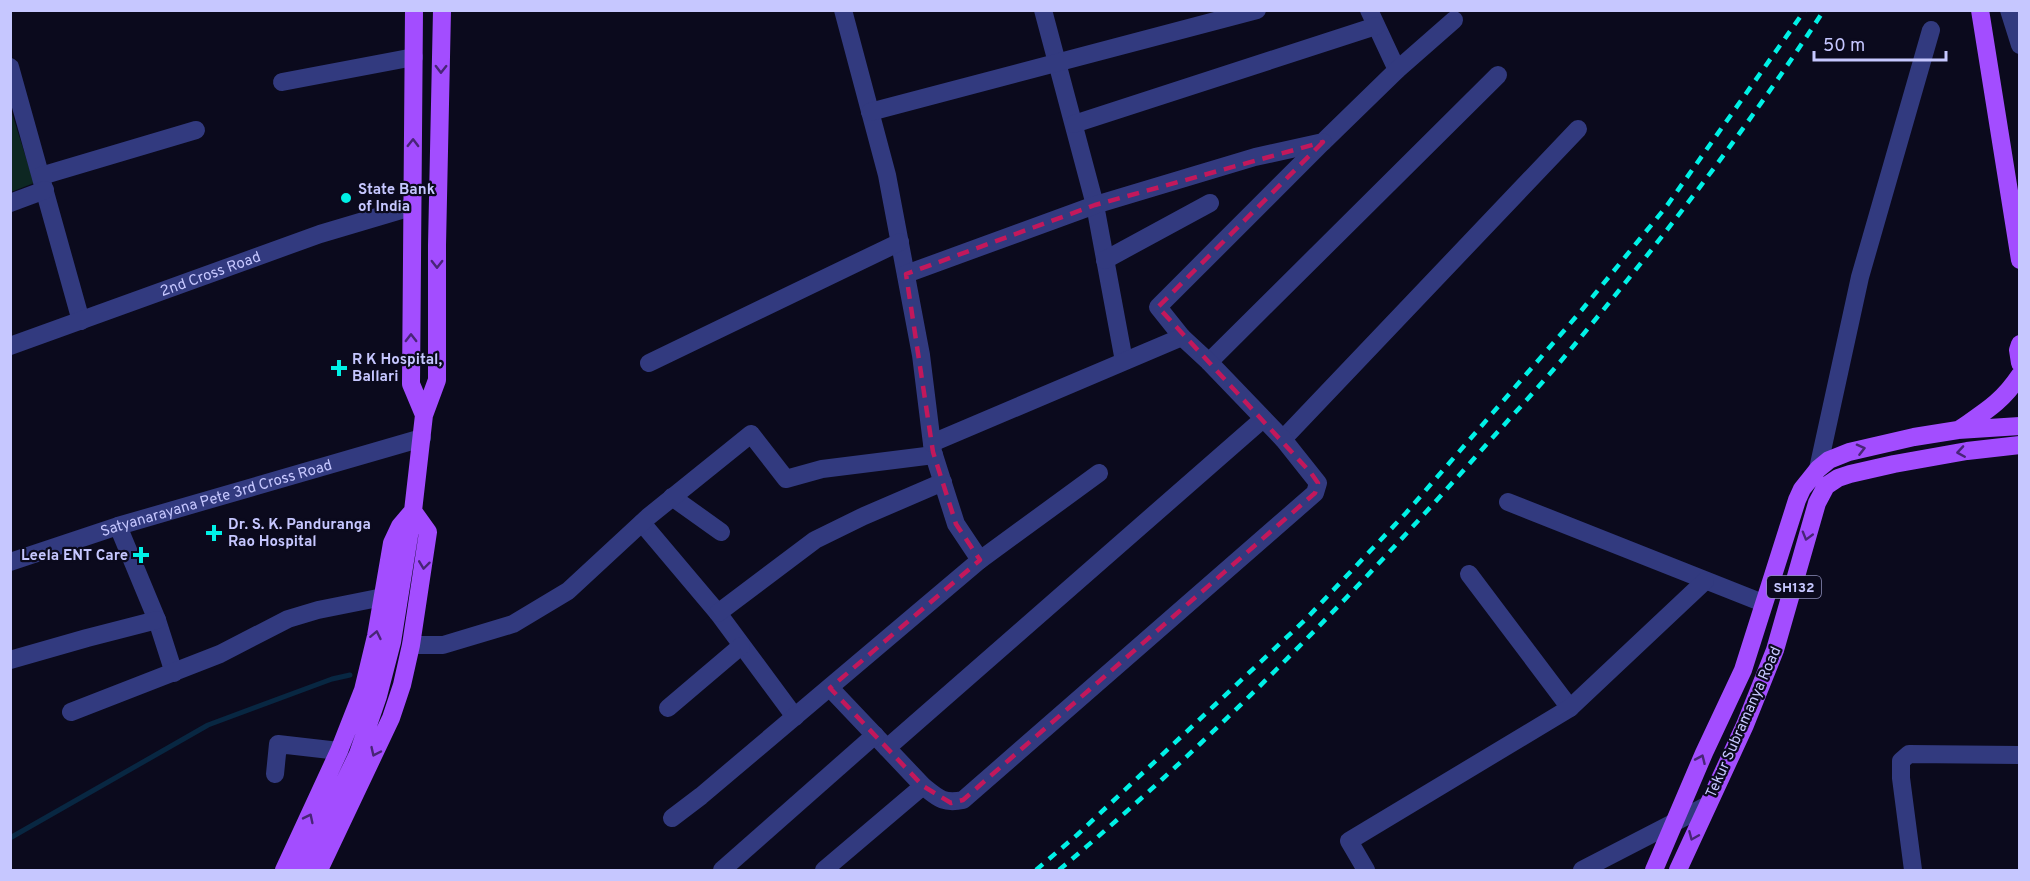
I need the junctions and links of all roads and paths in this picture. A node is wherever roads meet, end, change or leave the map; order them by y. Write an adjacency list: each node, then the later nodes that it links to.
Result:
1 (414, 10): 12 (main road)
2 (442, 10): 41 (main road, one-way to 41)
3 (843, 10): 18 (street)
4 (1043, 10): 13 (street)
5 (1257, 10): 13 (street)
6 (1980, 10): 30 (main road)
7 (2009, 10): 11 (street)
8 (1372, 18): 15 (street); 19 (street)
9 (1454, 20): 15 (street)
10 (1930, 30): 49 (street)
11 (2019, 45)
12 (414, 57): 17 (street); 27 (main road, one-way to 12)
13 (1056, 63): 18 (street); 19 (street)
14 (10, 67): 23 (street)
15 (1397, 70): 22 (street)
16 (1498, 75): 37 (street)
17 (282, 82)
18 (870, 112): 28 (street)
19 (1074, 124): 26 (street)
20 (1578, 129): 46 (street)
21 (196, 130): 23 (street)
22 (1323, 142): 26 (street); 33 (street)
23 (43, 183): 24 (street); 32 (street)
24 (10, 203)
25 (1210, 203): 29 (street)
26 (1095, 205): 29 (street); 31 (street)
27 (411, 207): 32 (street, 2nd Cross Road); 41 (main road, one-way to 27)
28 (900, 242): 31 (street); 38 (street)
29 (1105, 260): 36 (street)
30 (2019, 260)
31 (906, 274): 48 (street)
32 (81, 321): 35 (street, 2nd Cross Road)
33 (1182, 337): 36 (street); 37 (street)
34 (2019, 344): 39 (main road)
35 (10, 346)
36 (1124, 361): 48 (street)
37 (1209, 362): 42 (street)
38 (649, 363)
39 (2019, 363)
40 (2019, 375): 44 (main road)
41 (424, 415): 45 (main road)
42 (1263, 419): 46 (street); 75 (street)
43 (2019, 426): 44 (main road, SH132)
44 (1958, 430): 49 (main road, Tekur Subramanya Road / SH132, one-way to 44)
45 (422, 438): 54 (main road); 56 (street, Satyanarayana Pete 3rd Cross Road)
46 (1282, 439): 79 (street)
47 (2019, 445): 80 (main road, Tekur Subramanya Road / SH132, one-way to 80)
48 (933, 449): 51 (street); 52 (street)
49 (1818, 469): 63 (main road, Tekur Subramanya Road / SH132)
50 (1099, 473): 58 (street)
51 (943, 482): 58 (street); 64 (street)
52 (672, 497): 55 (street); 57 (street)
53 (1508, 502): 61 (street)
54 (413, 511): 62 (main road); 66 (main road, one-way to 66); 84 (main road)
55 (642, 523): 64 (street); 66 (street)
56 (118, 526): 59 (street, Satyanarayana Pete 3rd Cross Road); 65 (street)
57 (722, 532)
58 (980, 560): 70 (street)
59 (10, 562)
60 (1469, 574): 72 (street)
61 (1705, 581): 63 (street); 72 (street)
62 (383, 597): 69 (street); 76 (main road, one-way to 62)
63 (1763, 603): 82 (main road, Tekur Subramanya Road / SH132, one-way to 63)
64 (718, 613): 67 (street)
65 (157, 620): 68 (street); 69 (street)
66 (411, 645): 85 (main road, one-way to 85)
67 (741, 646): 71 (street); 74 (street)
68 (10, 660)
69 (174, 673): 73 (street)
70 (830, 688): 74 (street); 75 (street)
71 (668, 708)
72 (1570, 708): 88 (street)
73 (71, 712)
74 (795, 717): 81 (street)
75 (881, 742): 79 (street); 86 (street)
76 (339, 751): 78 (street); 83 (main road, one-way to 76)
77 (2019, 755): 92 (street)
78 (275, 774)
79 (924, 786): 87 (street)
80 (1706, 806): 82 (street); 91 (main road, Tekur Subramanya Road / SH132, one-way to 91)
81 (672, 818)
82 (1673, 823): 89 (street); 90 (main road, Tekur Subramanya Road / SH132)
83 (284, 870)
84 (302, 870)
85 (319, 870)
86 (722, 870)
87 (824, 870)
88 (1366, 870)
89 (1582, 870)
90 (1654, 870)
91 (1678, 870)
92 (1912, 870)

